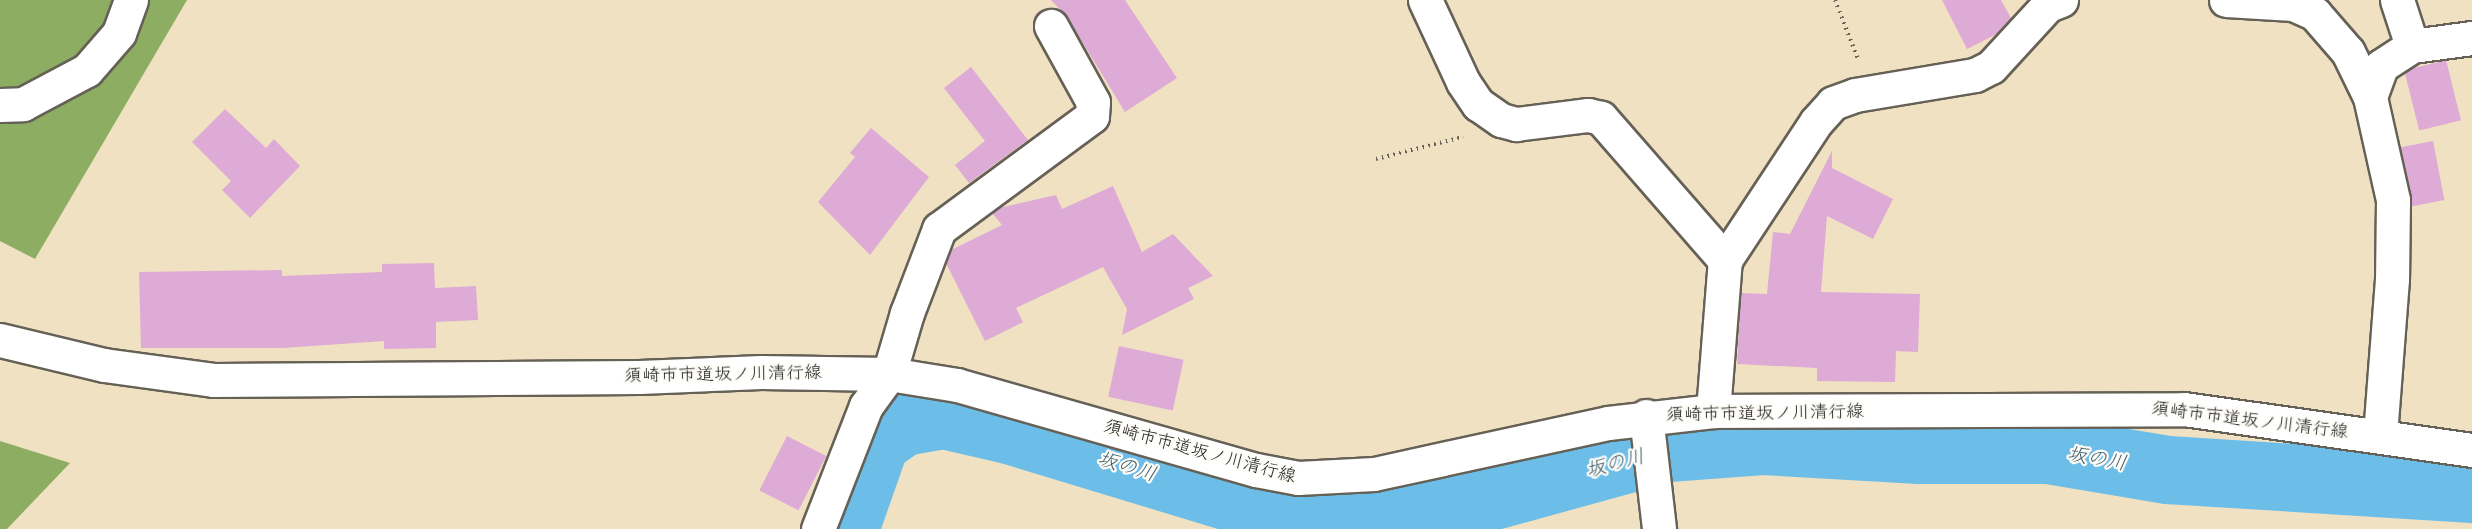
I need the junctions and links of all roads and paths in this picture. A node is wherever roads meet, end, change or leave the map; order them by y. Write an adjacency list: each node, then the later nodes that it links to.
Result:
1 (131, 0): 12 (street)
2 (1425, 0): 13 (street)
3 (1835, 0): 10 (path)
4 (2061, 0): 10 (street)
5 (2226, 0): 11 (street)
6 (2397, 0): 9 (street)
7 (1051, 26): 17 (street)
8 (2472, 38): 9 (street)
9 (2412, 46): 11 (street)
10 (1874, 92): 15 (street)
11 (2370, 97): 20 (street)
12 (0, 105)
13 (1516, 124): 14 (path); 15 (street)
14 (1376, 159)
15 (1725, 260): 18 (street)
16 (0, 340): 17 (street, 須崎市市道坂ノ川清行線)
17 (889, 374): 19 (street, 須崎市市道坂ノ川清行線); 22 (street)
18 (1713, 411): 19 (street, 須崎市市道坂ノ川清行線); 20 (street, 須崎市市道坂ノ川清行線)
19 (1648, 424): 23 (street)
20 (2379, 436): 21 (street, 須崎市市道坂ノ川清行線)
21 (2472, 450)
22 (818, 529)
23 (1659, 529)

